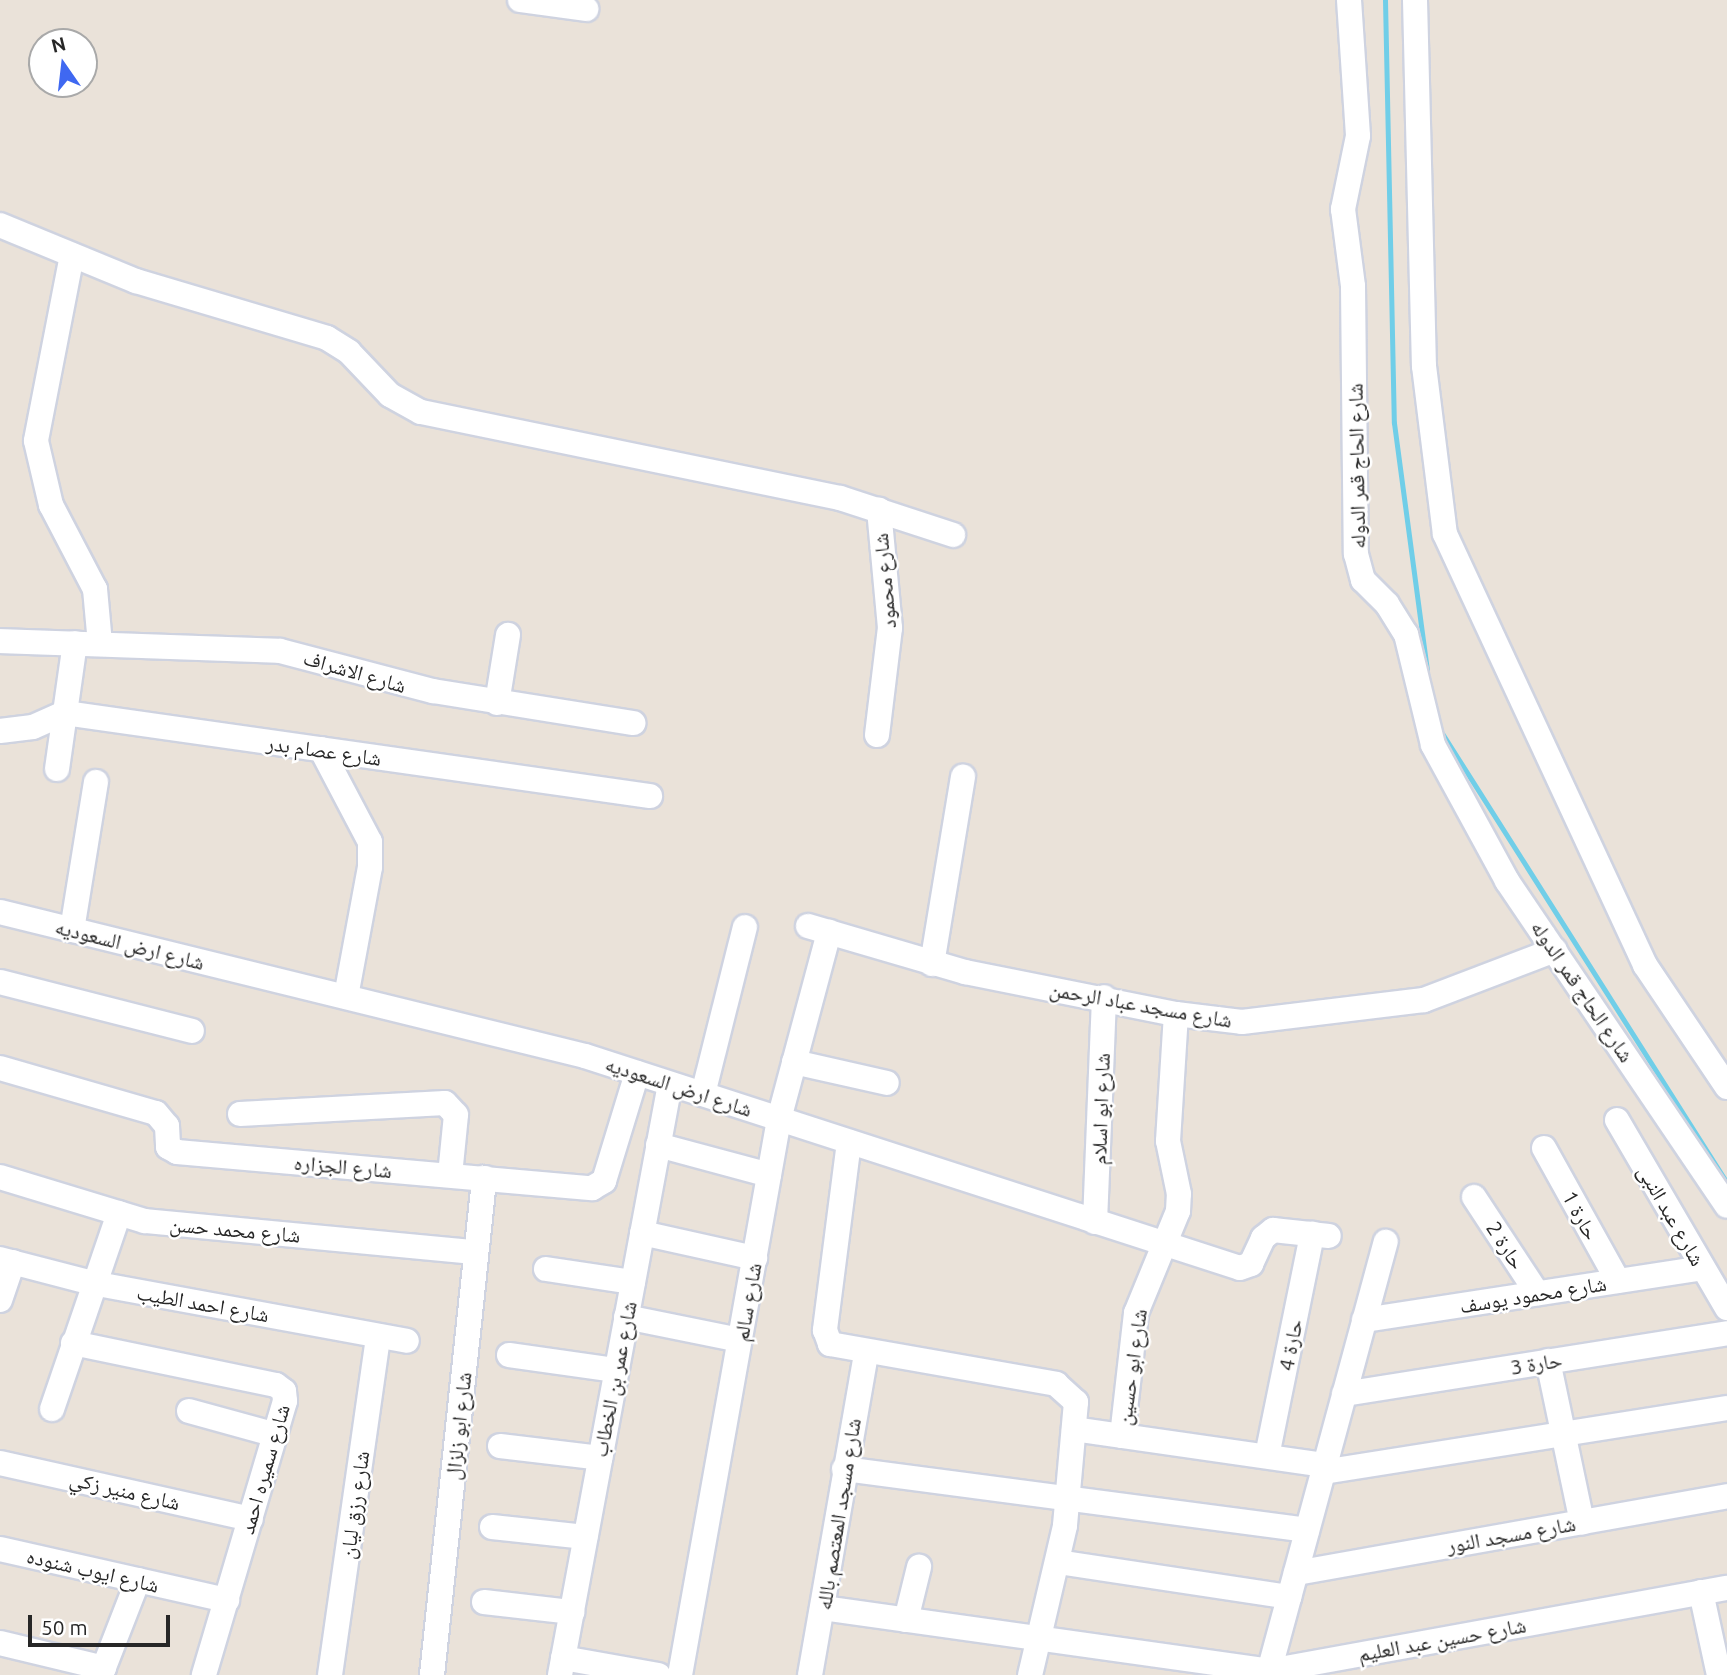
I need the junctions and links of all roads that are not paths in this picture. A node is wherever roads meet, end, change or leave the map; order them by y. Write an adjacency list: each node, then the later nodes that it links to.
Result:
1 (520, 0): 4 (street)
2 (1349, 0): 27 (street, شارع الحاج قمر الدوله)
3 (1415, 0): 39 (street)
4 (586, 9)
5 (0, 225): 6 (street)
6 (72, 255): 7 (street); 12 (street)
7 (879, 510): 8 (street); 17 (street, شارع محمود)
8 (953, 535)
9 (508, 635): 13 (street)
10 (0, 641): 11 (street, شارع الاشراف)
11 (75, 643): 12 (street, شارع الاشراف); 14 (street)
12 (100, 644): 13 (street, شارع الاشراف)
13 (497, 703): 15 (street, شارع الاشراف)
14 (65, 713): 16 (street); 18 (street, شارع عصام بدر); 19 (street)
15 (633, 723)
16 (0, 731)
17 (877, 735)
18 (321, 749): 22 (street, شارع عصام بدر); 30 (street)
19 (57, 769)
20 (963, 777): 28 (street)
21 (96, 782): 26 (street)
22 (650, 796)
23 (0, 912): 26 (street, شارع ارض السعوديه)
24 (745, 927): 40 (street)
25 (819, 929): 28 (street, شارع مسجد عباد الرحمن); 34 (street, شارع سالم)
26 (72, 930): 30 (street, شارع ارض السعوديه)
27 (1555, 950): 32 (street, شارع مسجد عباد الرحمن); 52 (street, شارع الحاج قمر الدوله)
28 (932, 964): 31 (street, شارع مسجد عباد الرحمن)
29 (0, 982): 33 (street)
30 (346, 997): 36 (street, شارع ارض السعوديه)
31 (1104, 997): 32 (street, شارع مسجد عباد الرحمن); 54 (street, شارع ابو اسلام)
32 (1176, 1014): 58 (street, شارع ابو حسين)
33 (192, 1031)
34 (794, 1062): 37 (street); 42 (street, شارع سالم)
35 (0, 1068): 47 (street, شارع الجزاره)
36 (637, 1073): 38 (street, شارع ارض السعوديه); 50 (street, شارع الجزاره)
37 (887, 1083)
38 (670, 1084): 40 (street, شارع ارض السعوديه); 45 (street, شارع عمر بن الخطاب)
39 (1727, 1087)
40 (703, 1094): 42 (street, شارع ارض السعوديه)
41 (240, 1114): 47 (street)
42 (779, 1119): 44 (street, شارع ارض السعوديه); 48 (street, شارع سالم)
43 (1617, 1120): 62 (street, شارع عبد النبى)
44 (849, 1142): 54 (street, شارع ارض السعوديه); 77 (street)
45 (658, 1145): 48 (street); 55 (street, شارع عمر بن الخطاب)
46 (1544, 1148): 64 (street, حارة 1)
47 (450, 1175): 50 (street, شارع الجزاره)
48 (769, 1175): 60 (street, شارع سالم)
49 (0, 1177): 53 (street, شارع محمد حسن)
50 (484, 1178): 59 (street, شارع ابو زلزال)
51 (1474, 1197): 67 (street, حارة 2)
52 (1727, 1206)
53 (120, 1213): 59 (street, شارع محمد حسن); 66 (street)
54 (1095, 1222): 58 (street, شارع ارض السعوديه)
55 (642, 1233): 60 (street); 65 (street, شارع عمر بن الخطاب)
56 (1320, 1235): 58 (street, شارع ارض السعوديه); 90 (street, حارة 4)
57 (1386, 1242): 71 (street)
58 (1165, 1244): 88 (street, شارع ابو حسين)
59 (476, 1252): 122 (street, شارع ابو زلزال)
60 (755, 1258): 74 (street, شارع سالم)
61 (7, 1260): 66 (street, شارع احمد الطيب); 68 (street)
62 (1702, 1268): 64 (street, شارع محمود يوسف); 69 (street, شارع عبد النبى)
63 (546, 1269): 65 (street)
64 (1618, 1281): 67 (street, شارع محمود يوسف)
65 (633, 1282): 70 (street, شارع عمر بن الخطاب)
66 (92, 1283): 73 (street, شارع احمد الطيب); 76 (street)
67 (1537, 1293): 71 (street, شارع محمود يوسف)
68 (0, 1300)
69 (1727, 1308)
70 (626, 1317): 74 (street); 80 (street, شارع عمر بن الخطاب)
71 (1364, 1320): 81 (street)
72 (1727, 1333): 79 (street, حارة 3)
73 (378, 1336): 75 (street, شارع احمد الطيب); 121 (street, شارع رزق ليان)
74 (740, 1340): 124 (street, شارع سالم)
75 (407, 1341)
76 (73, 1343): 83 (street); 87 (street, شارع سميره احمد)
77 (866, 1354): 85 (street); 93 (street, شارع مسجد المعتصم بالله)
78 (509, 1355): 80 (street)
79 (1548, 1362): 81 (street, حارة 3); 86 (street)
80 (616, 1370): 91 (street, شارع عمر بن الخطاب)
81 (1344, 1394): 94 (street)
82 (1727, 1408): 86 (street)
83 (52, 1409)
84 (189, 1411): 87 (street)
85 (1074, 1429): 88 (street); 96 (street)
86 (1563, 1434): 94 (street); 98 (street)
87 (276, 1435): 97 (street, شارع سميره احمد)
88 (1122, 1436): 90 (street)
89 (500, 1446): 91 (street)
90 (1267, 1456): 94 (street)
91 (600, 1458): 101 (street, شارع عمر بن الخطاب)
92 (0, 1463): 97 (street, شارع منير زكي)
93 (844, 1469): 96 (street); 112 (street, شارع مسجد المعتصم بالله)
94 (1324, 1469): 100 (street)
95 (1727, 1496): 98 (street, شارع مسجد النور)
96 (1069, 1499): 100 (street); 103 (street)
97 (251, 1519): 110 (street, شارع سميره احمد)
98 (1582, 1522): 105 (street, شارع مسجد النور)
99 (492, 1527): 101 (street)
100 (1307, 1530): 105 (street)
101 (585, 1537): 113 (street, شارع عمر بن الخطاب)
102 (0, 1549): 106 (street, شارع ايوب شنوده)
103 (1058, 1562): 109 (street); 115 (street)
104 (919, 1567): 114 (street)
105 (1296, 1573): 109 (street)
106 (138, 1580): 110 (street, شارع ايوب شنوده); 118 (street)
107 (1727, 1588): 108 (street, شارع حسين عبد العليم)
108 (1701, 1592): 119 (street, شارع حسين عبد العليم); 127 (street)
109 (1289, 1597): 119 (street)
110 (227, 1600): 120 (street, شارع سميره احمد)
111 (484, 1602): 113 (street)
112 (823, 1608): 114 (street, شارع حسين عبد العليم); 125 (street, شارع مسجد المعتصم بالله)
113 (572, 1612): 117 (street, شارع عمر بن الخطاب)
114 (906, 1620): 115 (street, شارع حسين عبد العليم)
115 (1039, 1638): 119 (street, شارع حسين عبد العليم); 126 (street)
116 (0, 1643): 118 (street)
117 (562, 1666): 123 (street)
118 (103, 1671)
119 (1269, 1673)
120 (205, 1675)
121 (330, 1675)
122 (432, 1675)
123 (657, 1675)
124 (680, 1675)
125 (810, 1675)
126 (1030, 1675)
127 (1719, 1675)

